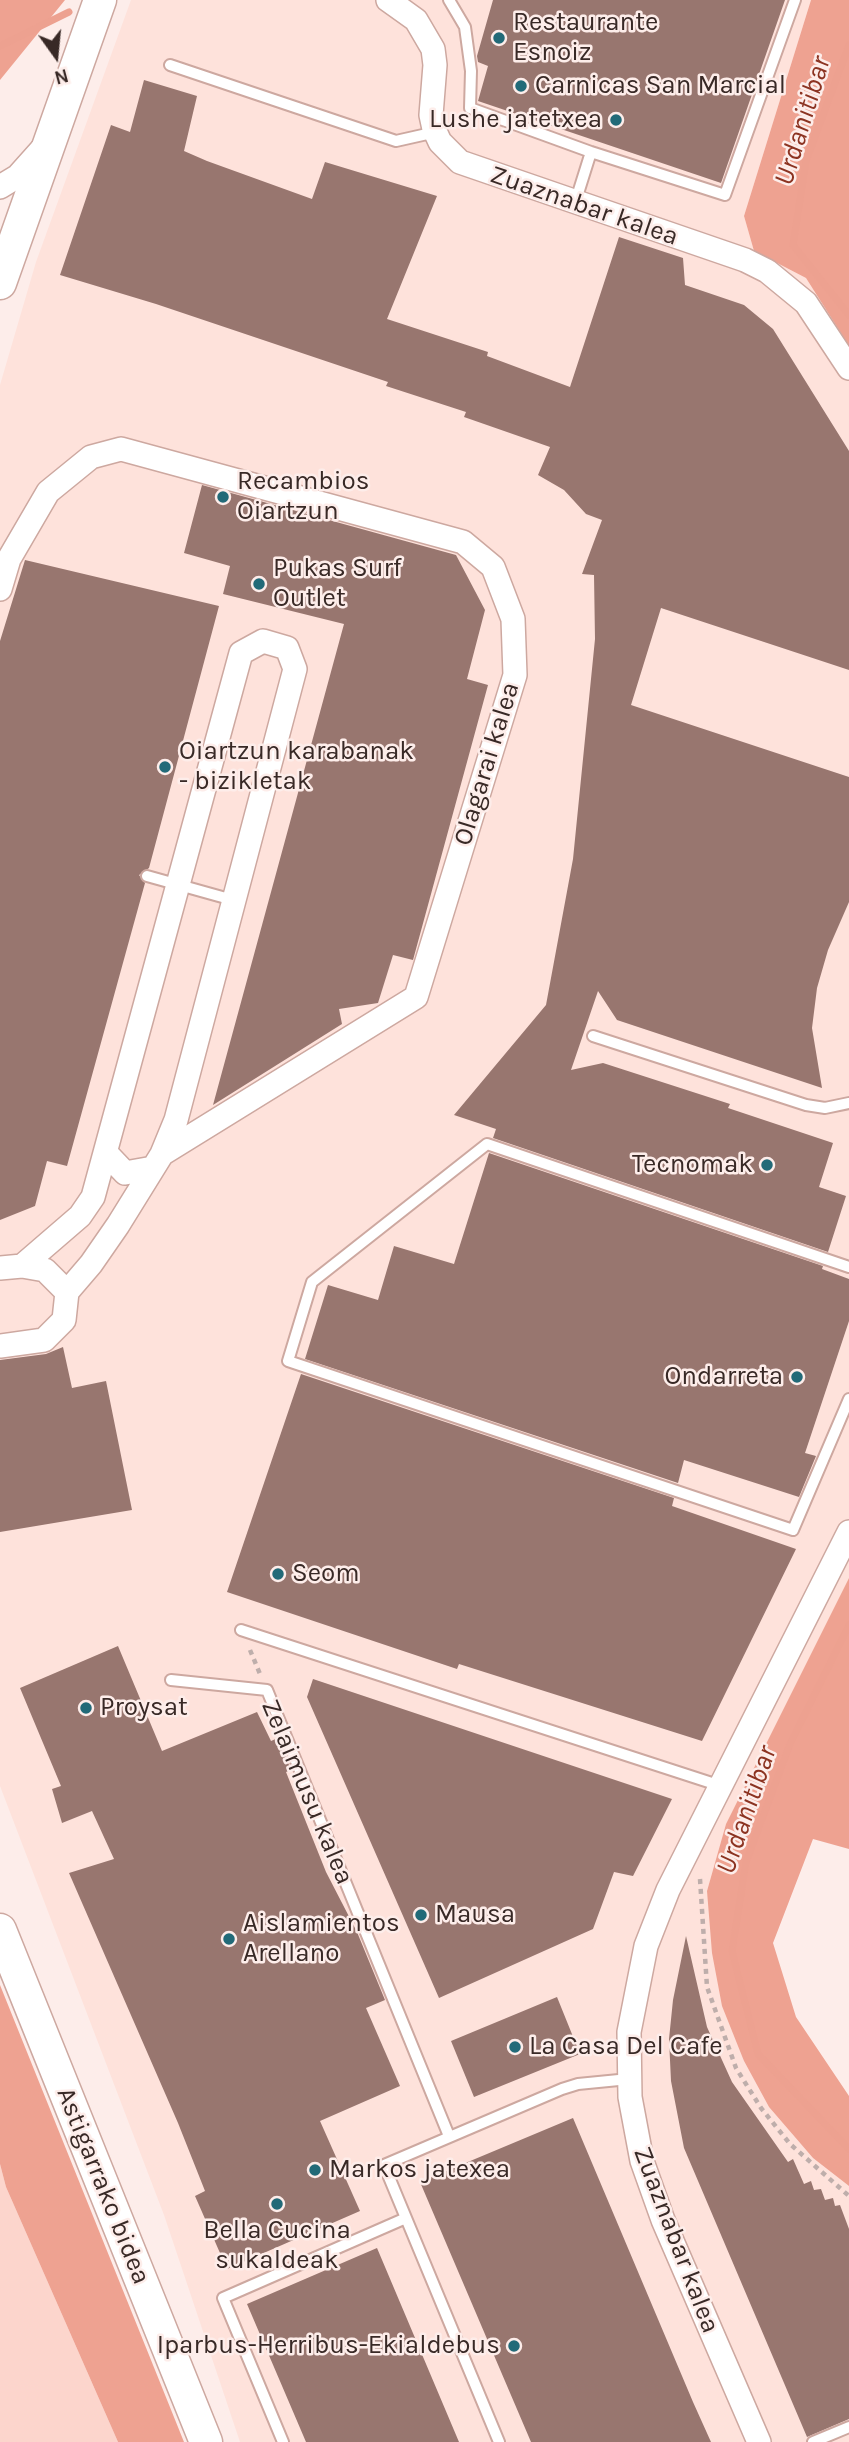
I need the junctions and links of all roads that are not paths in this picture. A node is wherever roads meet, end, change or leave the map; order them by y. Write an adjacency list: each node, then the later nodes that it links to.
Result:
1 (100, 0): 7 (main road)
2 (388, 0): 6 (street)
3 (449, 0): 8 (lane)
4 (795, 0): 8 (lane)
5 (170, 65): 6 (lane)
6 (434, 124): 10 (street, Zuaznabar kalea)
7 (50, 141): 9 (street); 11 (main road)
8 (591, 152): 10 (lane)
9 (0, 187)
10 (577, 195): 13 (street, Zuaznabar kalea)
11 (8, 233): 12 (main road)
12 (0, 283)
13 (849, 368)
14 (0, 589): 21 (street, Olagarai kalea)
15 (147, 876): 16 (lane)
16 (178, 885): 17 (lane); 17 (street, Olagarai kalea); 20 (street, Olagarai kalea)
17 (233, 900): 21 (street, Olagarai kalea)
18 (593, 1036): 19 (lane)
19 (849, 1103)
20 (106, 1153): 21 (street); 22 (street, Olagarai kalea)
21 (158, 1161): 24 (street, Olagarai kalea)
22 (11, 1267): 24 (street)
23 (849, 1267): 26 (lane)
24 (67, 1292): 25 (street)
25 (0, 1346)
26 (849, 1399)
27 (849, 1532): 30 (street, Zuaznabar kalea)
28 (241, 1630): 30 (lane)
29 (170, 1680): 33 (lane, Zelaimusu kalea)
30 (721, 1786): 32 (street, Zuaznabar kalea)
31 (0, 1930): 36 (main road, Astigarrako bidea)
32 (629, 2079): 33 (lane); 39 (street, Zuaznabar kalea)
33 (449, 2136): 34 (lane)
34 (406, 2218): 37 (lane); 38 (lane)
35 (849, 2427): 40 (lane)
36 (206, 2442)
37 (282, 2442)
38 (499, 2442)
39 (759, 2442)
40 (813, 2442)

